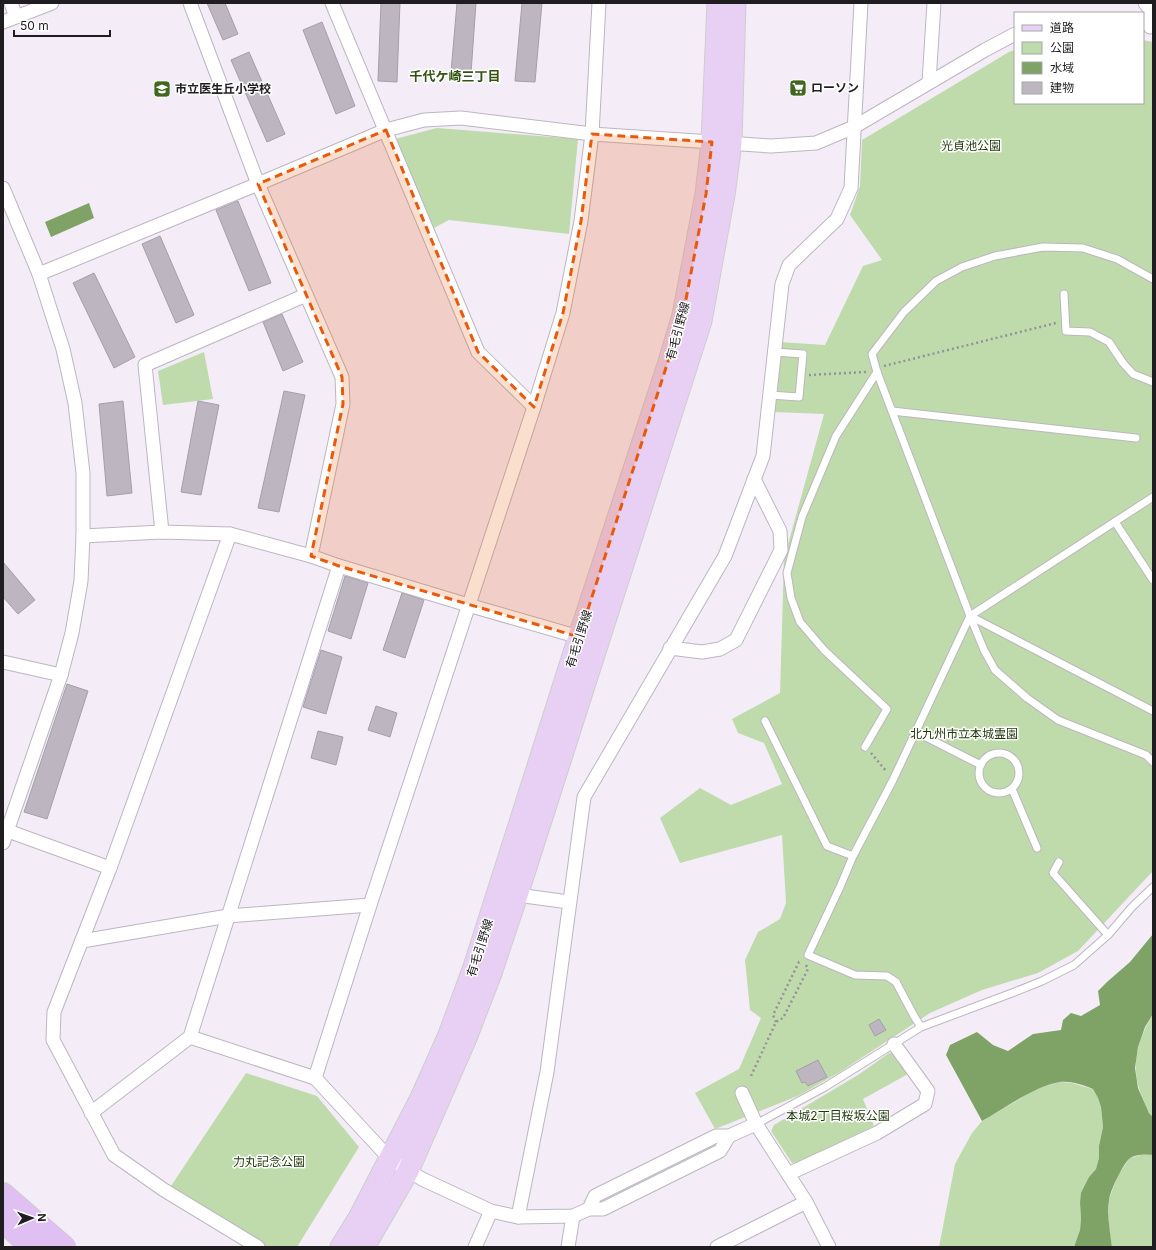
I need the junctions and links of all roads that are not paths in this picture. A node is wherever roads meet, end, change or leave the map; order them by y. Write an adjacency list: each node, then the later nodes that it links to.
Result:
1 (10, 3): 11 (street)
2 (52, 3): 11 (street)
3 (190, 3): 20 (street)
4 (332, 3): 17 (street)
5 (599, 3): 18 (street)
6 (718, 3): 19 (main road, 有毛引野線)
7 (735, 3): 19 (main road, 有毛引野線)
8 (861, 3): 16 (street)
9 (934, 3): 15 (street)
10 (1145, 3): 13 (street)
11 (16, 17): 12 (street)
12 (3, 22)
13 (1149, 27)
14 (1014, 34): 15 (street)
15 (929, 82): 16 (street)
16 (854, 127): 19 (street); 26 (street)
17 (386, 130): 18 (street); 20 (street); 30 (street)
18 (592, 134): 19 (street); 30 (street)
19 (722, 142): 44 (main road, 有毛引野線)
20 (258, 184): 22 (street); 25 (street)
21 (3, 188): 22 (street)
22 (39, 274): 38 (street)
23 (1153, 279): 27 (lane)
24 (1064, 294): 28 (lane)
25 (306, 295): 36 (street); 39 (street)
26 (774, 352): 29 (street); 29 (lane)
27 (877, 372): 31 (lane); 51 (lane)
28 (1153, 382)
29 (770, 395): 33 (street)
30 (534, 407): 42 (street)
31 (892, 411): 32 (lane); 43 (lane)
32 (1136, 438)
33 (754, 479): 45 (street); 45 (street)
34 (1153, 497): 35 (lane)
35 (1115, 522): 41 (lane); 43 (lane)
36 (162, 532): 37 (street); 38 (street)
37 (230, 534): 39 (street); 60 (street)
38 (83, 536): 47 (street)
39 (311, 556): 40 (street)
40 (339, 566): 42 (street); 65 (street)
41 (1153, 580)
42 (468, 605): 44 (street); 64 (street)
43 (970, 616): 48 (lane); 50 (lane); 52 (lane)
44 (589, 640): 62 (main road, 有毛引野線)
45 (670, 648): 63 (street)
46 (3, 662): 47 (street)
47 (61, 675): 55 (street)
48 (1153, 711)
49 (765, 721): 58 (lane)
50 (916, 732): 53 (lane); 58 (lane)
51 (865, 747)
52 (1153, 762)
53 (981, 765): 54 (lane); 54 (lane)
54 (1012, 789): 57 (lane)
55 (8, 831): 56 (street); 60 (street)
56 (3, 843)
57 (1037, 848)
58 (853, 856): 68 (lane)
59 (1059, 862): 66 (lane)
60 (110, 868): 67 (street)
61 (1153, 887): 66 (lane)
62 (508, 892): 63 (street); 75 (main road, 有毛引野線); 76 (main road, 有毛引野線)
63 (569, 902): 82 (street)
64 (370, 905): 65 (street); 71 (street)
65 (228, 916): 67 (street); 69 (street)
66 (1108, 934): 68 (lane)
67 (82, 941): 73 (street)
68 (921, 1027): 70 (lane)
69 (190, 1036): 71 (street); 73 (street)
70 (894, 1044): 74 (lane); 77 (street)
71 (315, 1078): 75 (street)
72 (742, 1093): 74 (street)
73 (91, 1114): 86 (street)
74 (756, 1124): 77 (street); 81 (street)
75 (390, 1160): 76 (street); 87 (main road, 有毛引野線)
76 (408, 1171): 80 (street); 88 (main road, 有毛引野線)
77 (788, 1174): 79 (street)
78 (3, 1194): 85 (highway)
79 (806, 1202): 91 (street); 92 (street)
80 (491, 1211): 82 (street); 89 (street)
81 (573, 1216): 82 (street); 90 (street)
82 (518, 1217)
83 (3, 1221): 84 (highway)
84 (32, 1247)
85 (64, 1247)
86 (258, 1247)
87 (341, 1247)
88 (364, 1247)
89 (475, 1247)
90 (568, 1247)
91 (717, 1247)
92 (829, 1247)

